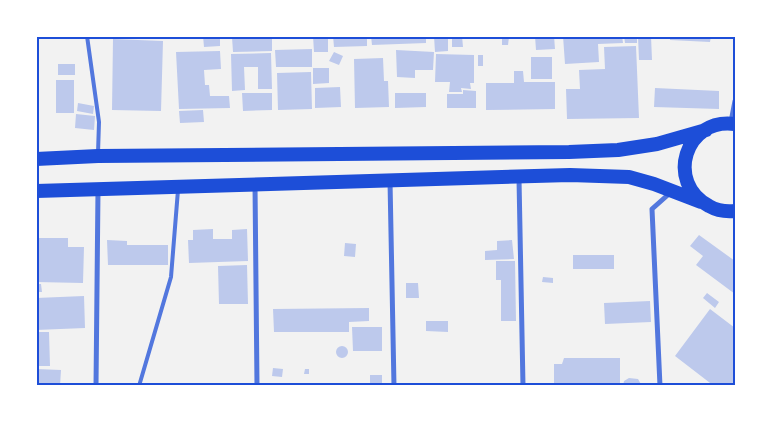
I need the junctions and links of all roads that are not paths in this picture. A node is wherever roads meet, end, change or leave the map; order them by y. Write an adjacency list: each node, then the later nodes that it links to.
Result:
1 (87, 36): 5 (lane)
2 (735, 101): 3 (street)
3 (733, 124): 4 (highway)
4 (706, 130): 5 (highway); 14 (highway)
5 (98, 156): 6 (highway)
6 (36, 159)
7 (519, 177): 8 (highway); 13 (highway); 20 (street)
8 (390, 181): 9 (highway); 19 (street)
9 (255, 185): 10 (highway); 18 (street)
10 (178, 187): 11 (highway); 17 (lane)
11 (98, 190): 12 (highway); 16 (street)
12 (36, 191)
13 (673, 191): 14 (highway); 21 (street)
14 (701, 202): 15 (highway)
15 (735, 211)
16 (96, 386)
17 (139, 386)
18 (257, 386)
19 (394, 386)
20 (523, 386)
21 (660, 386)

